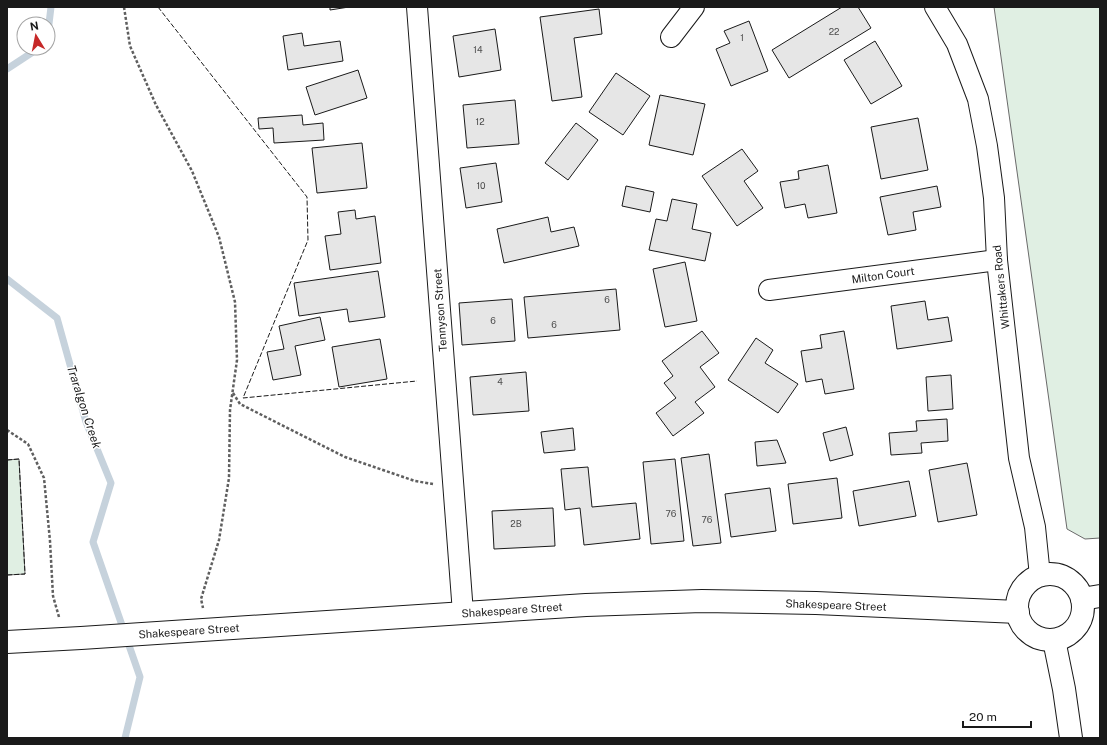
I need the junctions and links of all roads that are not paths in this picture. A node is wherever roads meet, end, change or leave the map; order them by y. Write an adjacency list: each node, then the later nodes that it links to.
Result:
1 (417, 7): 10 (street, Tennyson Street)
2 (694, 7): 4 (street)
3 (935, 7): 5 (street, Whittakers Road)
4 (672, 38)
5 (997, 260): 6 (street, Milton Court); 7 (street, Whittakers Road)
6 (769, 290)
7 (1040, 576): 8 (main road); 9 (main road)
8 (1091, 597): 11 (main road)
9 (1018, 612): 10 (main road, Shakespeare Street); 11 (main road)
10 (463, 613): 12 (main road, Shakespeare Street)
11 (1054, 640): 13 (main road)
12 (7, 642)
13 (1071, 738)

